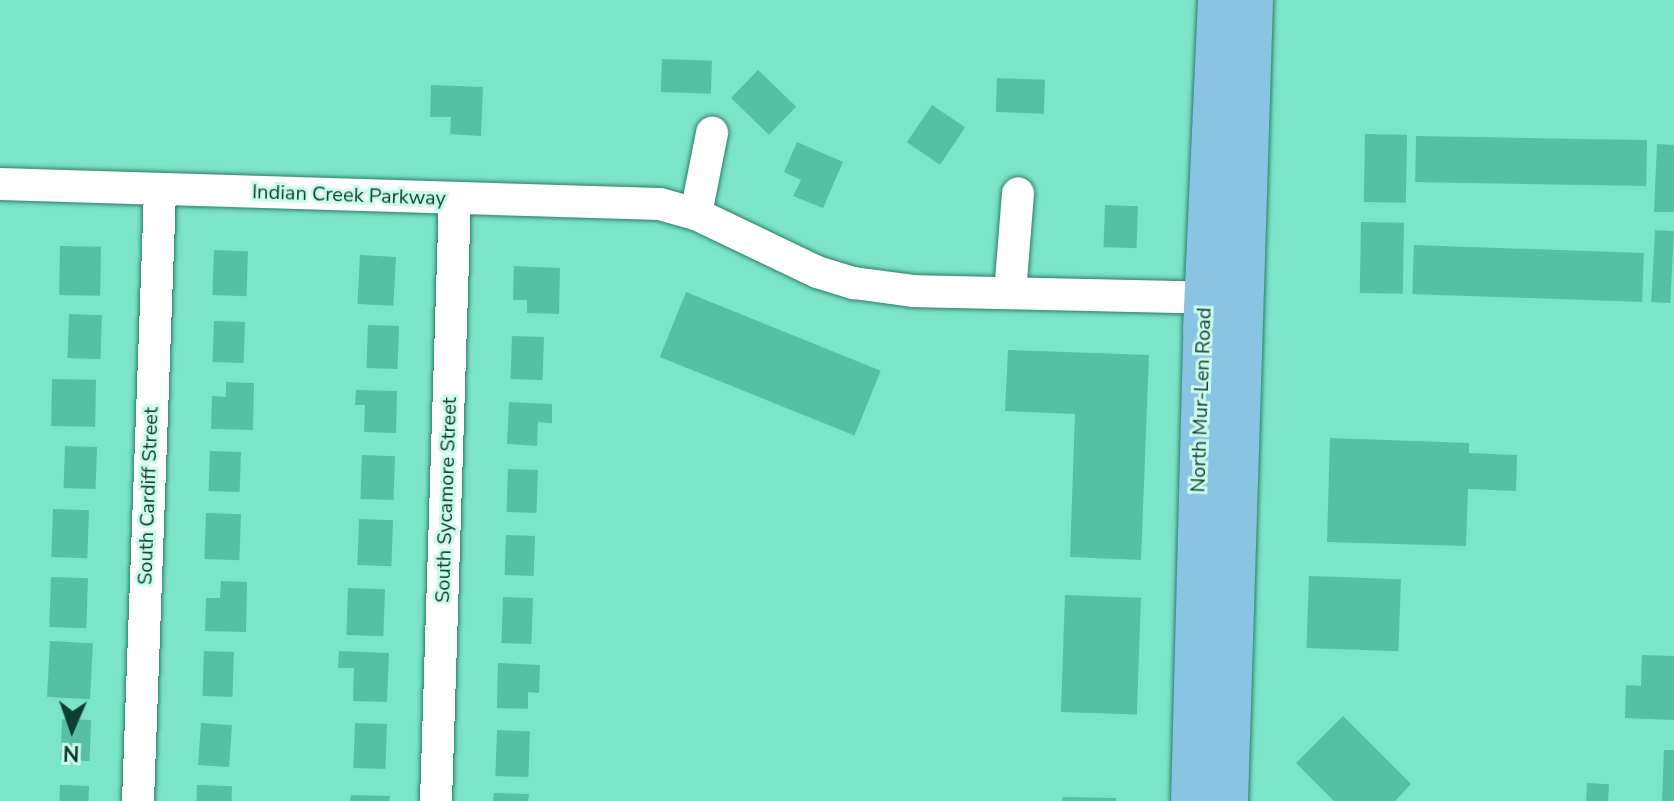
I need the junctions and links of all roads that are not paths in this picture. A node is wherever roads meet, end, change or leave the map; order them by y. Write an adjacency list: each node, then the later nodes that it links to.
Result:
1 (1218, 0): 10 (main road, North Mur-Len Road)
2 (1253, 0): 11 (main road, North Mur-Len Road)
3 (712, 133): 8 (street)
4 (0, 184): 5 (street, Indian Creek Parkway)
5 (160, 191): 7 (street, Indian Creek Parkway); 12 (street, South Cardiff Street)
6 (1018, 193): 9 (street)
7 (455, 198): 8 (street, Indian Creek Parkway); 13 (street, South Sycamore Street)
8 (696, 214): 9 (street, Indian Creek Parkway)
9 (1010, 293): 10 (street, Indian Creek Parkway)
10 (1204, 297): 11 (street, Indian Creek Parkway); 14 (main road, North Mur-Len Road)
11 (1246, 298): 15 (main road, North Mur-Len Road)
12 (138, 801)
13 (436, 801)
14 (1191, 801)
15 (1228, 801)

